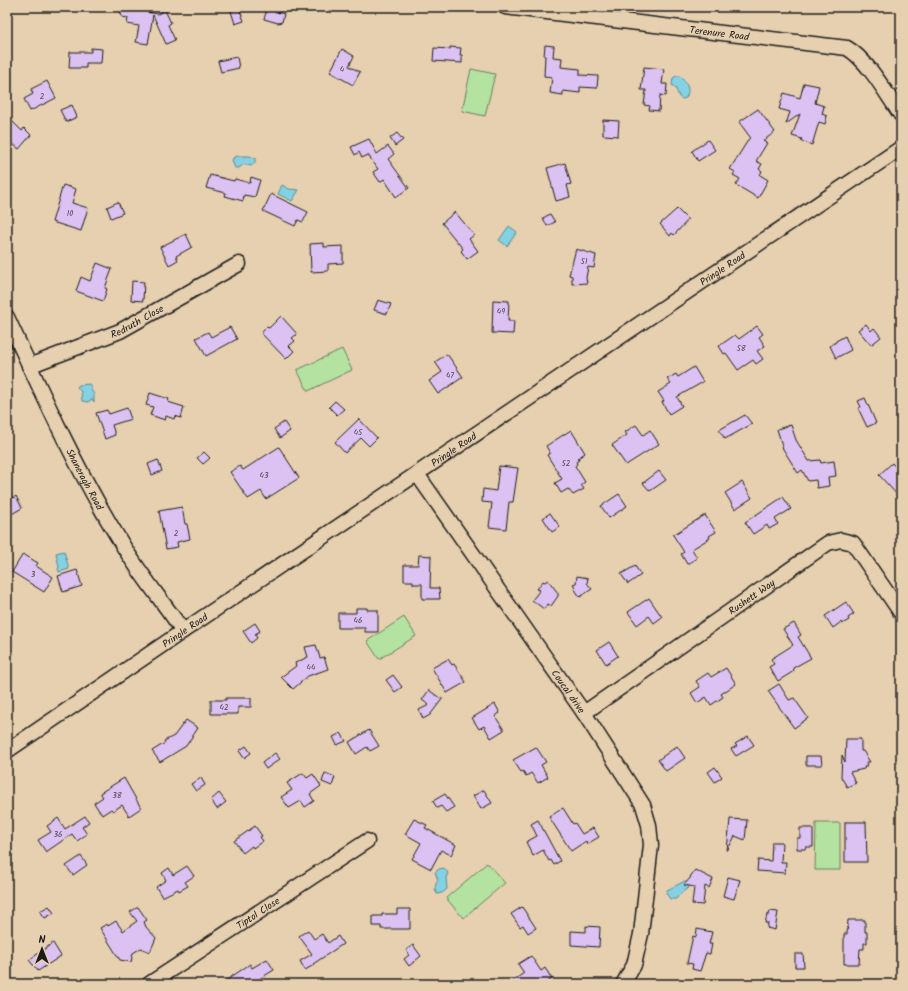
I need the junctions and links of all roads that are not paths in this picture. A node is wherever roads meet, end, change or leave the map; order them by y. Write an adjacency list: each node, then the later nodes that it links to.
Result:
1 (505, 7): 2 (street, Terenure Road)
2 (901, 115)
3 (901, 148): 7 (street, Pringle Road)
4 (239, 264): 6 (street, Redruth Close)
5 (7, 317): 6 (street, Shaneragh Road)
6 (29, 366): 9 (street, Shaneragh Road)
7 (417, 474): 9 (street, Pringle Road); 10 (street, Coucal drive)
8 (901, 614): 10 (street, Rushett Way)
9 (183, 631): 11 (street, Pringle Road)
10 (584, 713): 14 (street, Coucal drive)
11 (7, 751)
12 (367, 841): 13 (street, Tiptol Close)
13 (149, 984)
14 (623, 984)

